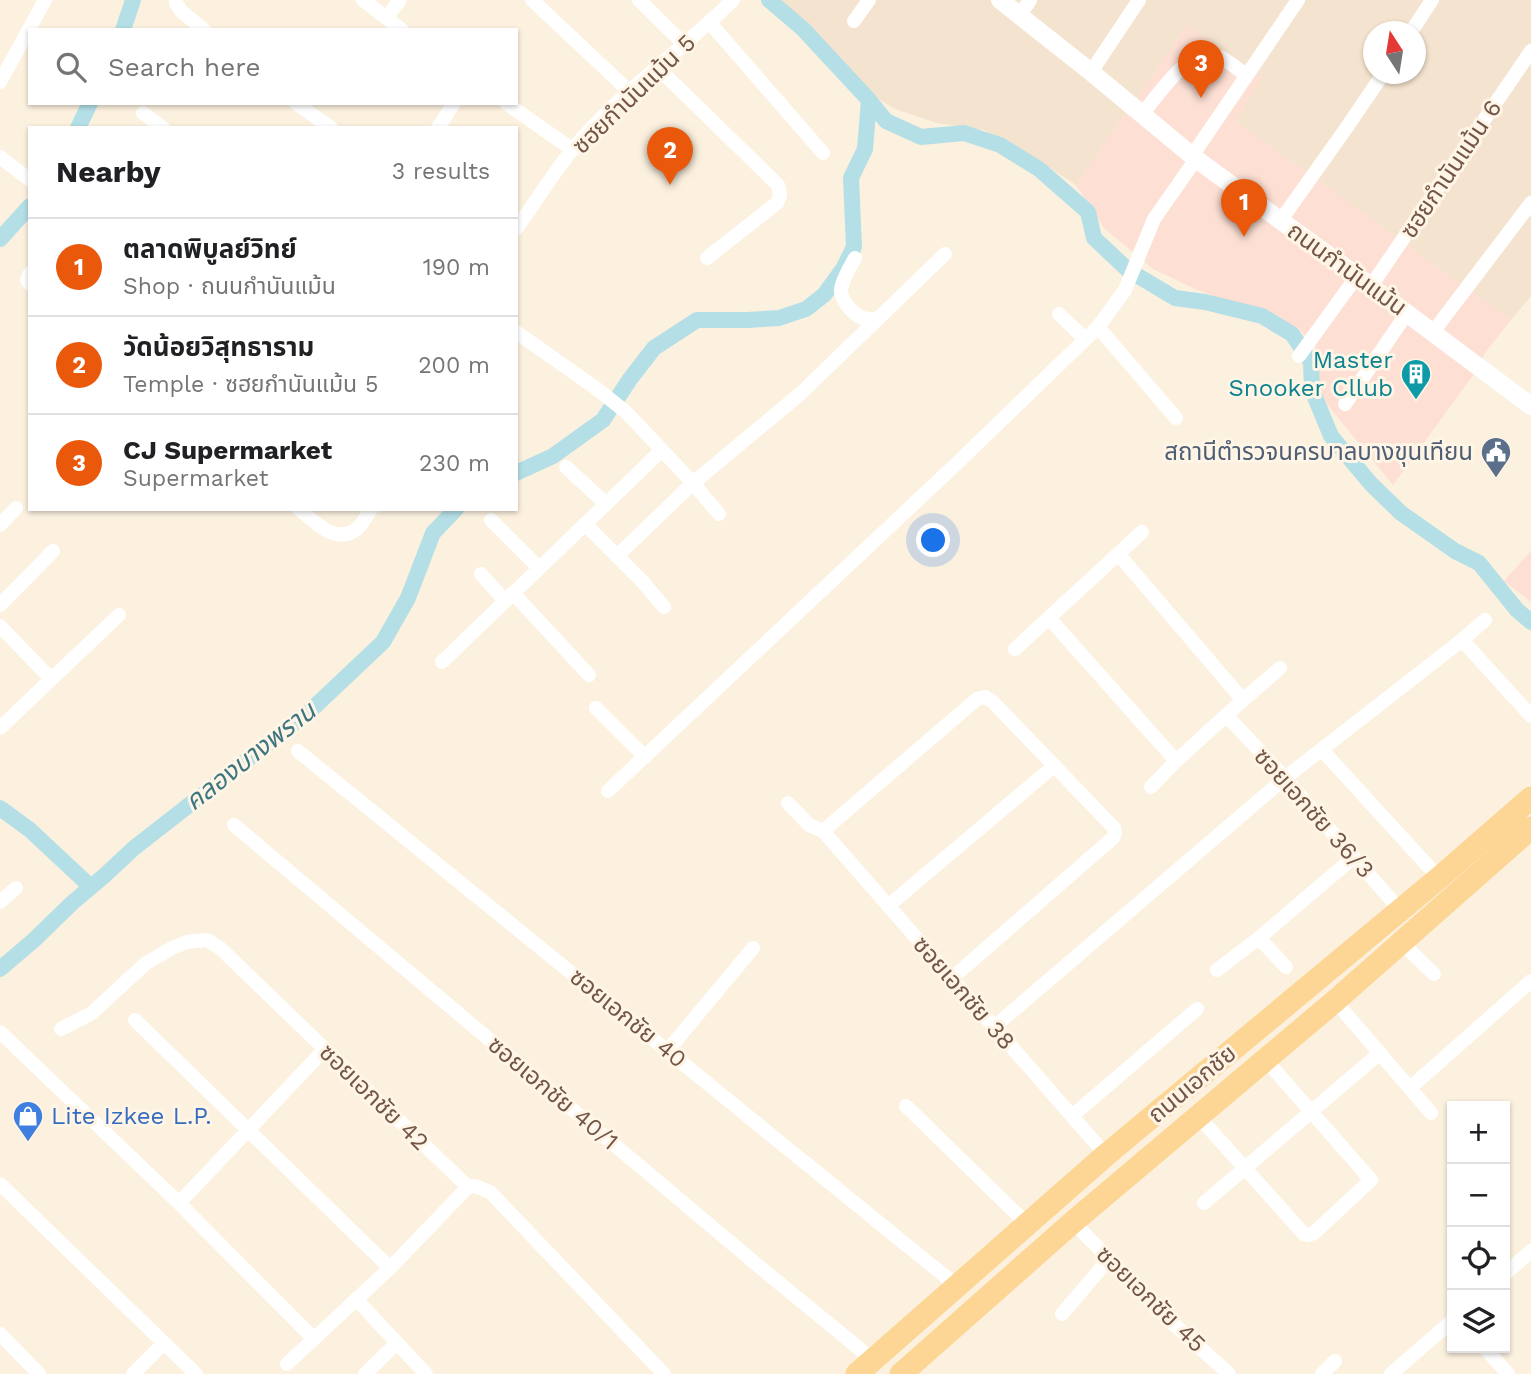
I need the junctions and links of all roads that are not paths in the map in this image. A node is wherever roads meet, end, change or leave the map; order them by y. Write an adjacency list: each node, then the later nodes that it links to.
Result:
1 (45, 0): 18 (street)
2 (176, 0): 19 (street)
3 (363, 0): 14 (street)
4 (400, 0): 14 (street)
5 (532, 0): 29 (street)
6 (639, 0): 22 (street)
7 (733, 0): 17 (street, ซฮยกำนันแม้น 5)
8 (869, 0): 16 (street)
9 (1000, 0): 13 (street, ถนนกำนันแม้น)
10 (1139, 0): 25 (street)
11 (1298, 0): 26 (street)
12 (1432, 0): 15 (street)
13 (1025, 8): 25 (street, ถนนกำนันแม้น)
14 (386, 18): 20 (street)
15 (1418, 21)
16 (854, 22)
17 (710, 23): 22 (street, ซฮยกำนันแม้น 5); 39 (street)
18 (30, 28)
19 (202, 28)
20 (399, 28)
21 (28, 31): 27 (street)
22 (685, 45): 24 (street, ซฮยกำนันแม้น 5)
23 (1531, 51): 49 (street, ซฮยกำนันแม้น 6)
24 (658, 68): 29 (street, ซฮยกำนันแม้น 5); 47 (street)
25 (1091, 72): 34 (street, ถนนกำนันแม้น)
26 (1246, 75): 34 (street); 40 (street)
27 (0, 82)
28 (1376, 84): 44 (street)
29 (630, 92): 38 (street, ซฮยกำนันแม้น 5)
30 (299, 105): 36 (street)
31 (453, 105): 37 (street)
32 (509, 105): 38 (street)
33 (143, 113): 35 (street)
34 (1142, 114): 40 (street, ถนนกำนันแม้น)
35 (160, 126)
36 (328, 126)
37 (439, 126)
38 (573, 150): 45 (street, ซฮยกำนันแม้น 5)
39 (823, 153)
40 (1194, 158): 44 (street, ถนนกำนันแม้น); 53 (street)
41 (3, 160): 42 (street)
42 (28, 179)
43 (1531, 203): 54 (street)
44 (1281, 220): 49 (street, ถนนกำนันแม้น)
45 (518, 226)
46 (945, 254): 52 (street)
47 (707, 258)
48 (855, 258): 52 (street)
49 (1364, 281): 50 (street, ถนนกำนันแม้น); 57 (street, ซฮยกำนันแม้น 6)
50 (1407, 313): 54 (street, ถนนกำนันแม้น); 58 (street)
51 (1059, 314): 56 (street)
52 (877, 320): 63 (street)
53 (1098, 327): 56 (street); 60 (street)
54 (1433, 332): 59 (street, ถนนกำนันแม้น)
55 (518, 333): 61 (street)
56 (1085, 339): 98 (street)
57 (1298, 356)
58 (1345, 404)
59 (1531, 406)
60 (1176, 418)
61 (662, 450): 63 (street); 64 (street)
62 (566, 467): 64 (street)
63 (693, 483): 68 (street); 75 (street)
64 (606, 504): 70 (street)
65 (16, 508): 71 (street)
66 (302, 511): 67 (street)
67 (370, 511)
68 (719, 514)
69 (491, 520): 76 (street)
70 (584, 524): 75 (street); 76 (street)
71 (0, 525)
72 (1142, 532): 74 (street)
73 (53, 551): 79 (street)
74 (1119, 555): 82 (street); 91 (street)
75 (617, 556): 80 (street)
76 (538, 568): 78 (street)
77 (481, 574): 78 (street)
78 (509, 597): 87 (street); 89 (street)
79 (0, 605)
80 (664, 607)
81 (119, 615): 90 (street)
82 (1049, 618): 86 (street); 99 (street)
83 (1485, 620): 85 (street)
84 (0, 626): 90 (street)
85 (1462, 640): 94 (street); 96 (street)
86 (1016, 649)
87 (442, 662)
88 (1280, 668): 91 (street)
89 (589, 675)
90 (51, 679): 95 (street)
91 (1243, 700): 93 (street)
92 (596, 708): 98 (street)
93 (1227, 716): 99 (street); 101 (street, ซอยเอกชัย 36/3)
94 (1531, 716)
95 (0, 729)
96 (1322, 750): 101 (street); 110 (street)
97 (298, 751): 131 (street, ซอยเอกชัย 40)
98 (645, 757): 103 (street)
99 (1176, 761): 102 (street)
100 (1054, 766): 108 (street); 113 (street); 121 (street)
101 (1285, 779): 109 (street, ซอยเอกชัย 36/3); 127 (street)
102 (1152, 787)
103 (608, 791)
104 (1531, 798): 110 (main road, ถนนเอกชัย)
105 (788, 803): 108 (street, ซอยเอกชัย 38)
106 (234, 825): 165 (street, ซอยเอกชัย 40/1)
107 (1531, 828): 116 (main road, ถนนเอกชัย)
108 (823, 831): 113 (street, ซอยเอกชัย 38)
109 (1354, 857): 114 (street, ซอยเอกชัย 36/3); 115 (street)
110 (1439, 878): 114 (main road, ถนนเอกชัย)
111 (16, 888): 112 (street)
112 (0, 902)
113 (888, 906): 121 (street, ซอยเอกชัย 38)
114 (1400, 910): 125 (main road, ถนนเอกชัย)
115 (1258, 938): 118 (street); 119 (street)
116 (1402, 943): 120 (street); 123 (main road, ถนนเอกชัย)
117 (752, 948): 131 (street)
118 (1286, 967)
119 (1217, 970)
120 (1434, 974)
121 (952, 978): 127 (street, ซอยเอกชัย 38)
122 (1531, 981): 135 (street)
123 (1335, 1001): 130 (main road, ถนนเอกชัย); 133 (street)
124 (1197, 1009): 139 (street)
125 (1270, 1018): 130 (main road); 142 (main road, ถนนเอกชัย)
126 (135, 1020): 141 (street)
127 (994, 1027): 139 (street, ซอยเอกชัย 38)
128 (61, 1029): 132 (street, ซอยเอกชัย 42)
129 (0, 1032): 146 (street)
130 (1289, 1040): 134 (main road, ถนนเอกชัย)
131 (668, 1049): 154 (street, ซอยเอกชัย 40)
132 (324, 1050): 141 (street); 145 (street, ซอยเอกชัย 42)
133 (1380, 1053): 135 (street); 137 (street)
134 (1265, 1059): 137 (street); 140 (main road, ถนนเอกชัย)
135 (1410, 1088): 138 (street)
136 (906, 1106): 149 (street)
137 (1311, 1112): 143 (street); 143 (street)
138 (1431, 1113)
139 (1072, 1116): 142 (street, ซอยเอกชัย 38)
140 (1198, 1116): 143 (street); 148 (main road, ถนนเอกชัย)
141 (248, 1130): 146 (street); 152 (street)
142 (1106, 1155): 149 (main road, ถนนเอกชัย)
143 (1245, 1168): 147 (street)
144 (0, 1184): 160 (street)
145 (468, 1186): 152 (street); 171 (street, ซอยเอกชัย 42)
146 (179, 1203): 159 (street)
147 (1204, 1203)
148 (1073, 1222): 151 (street, ซอยเอกชัย 45); 172 (main road, ถนนเอกชัย)
149 (1027, 1224): 154 (main road, ถนนเอกชัย)
150 (1531, 1251): 153 (street)
151 (1108, 1259): 156 (street); 173 (street, ซอยเอกชัย 45)
152 (390, 1268): 155 (street)
153 (1510, 1270)
154 (957, 1286): 165 (main road, ถนนเอกชัย)
155 (356, 1299): 159 (street); 161 (street)
156 (1062, 1314)
157 (1447, 1325): 175 (street)
158 (0, 1334): 166 (street)
159 (313, 1338): 164 (street)
160 (164, 1343): 167 (street); 168 (street)
161 (397, 1343): 169 (street); 170 (street)
162 (1489, 1353): 176 (street)
163 (1335, 1361): 174 (street)
164 (287, 1364)
165 (865, 1367)
166 (39, 1374)
167 (132, 1374)
168 (196, 1374)
169 (365, 1374)
170 (426, 1374)
171 (664, 1374)
172 (901, 1374)
173 (1229, 1374)
174 (1322, 1374)
175 (1391, 1374)
176 (1508, 1374)

